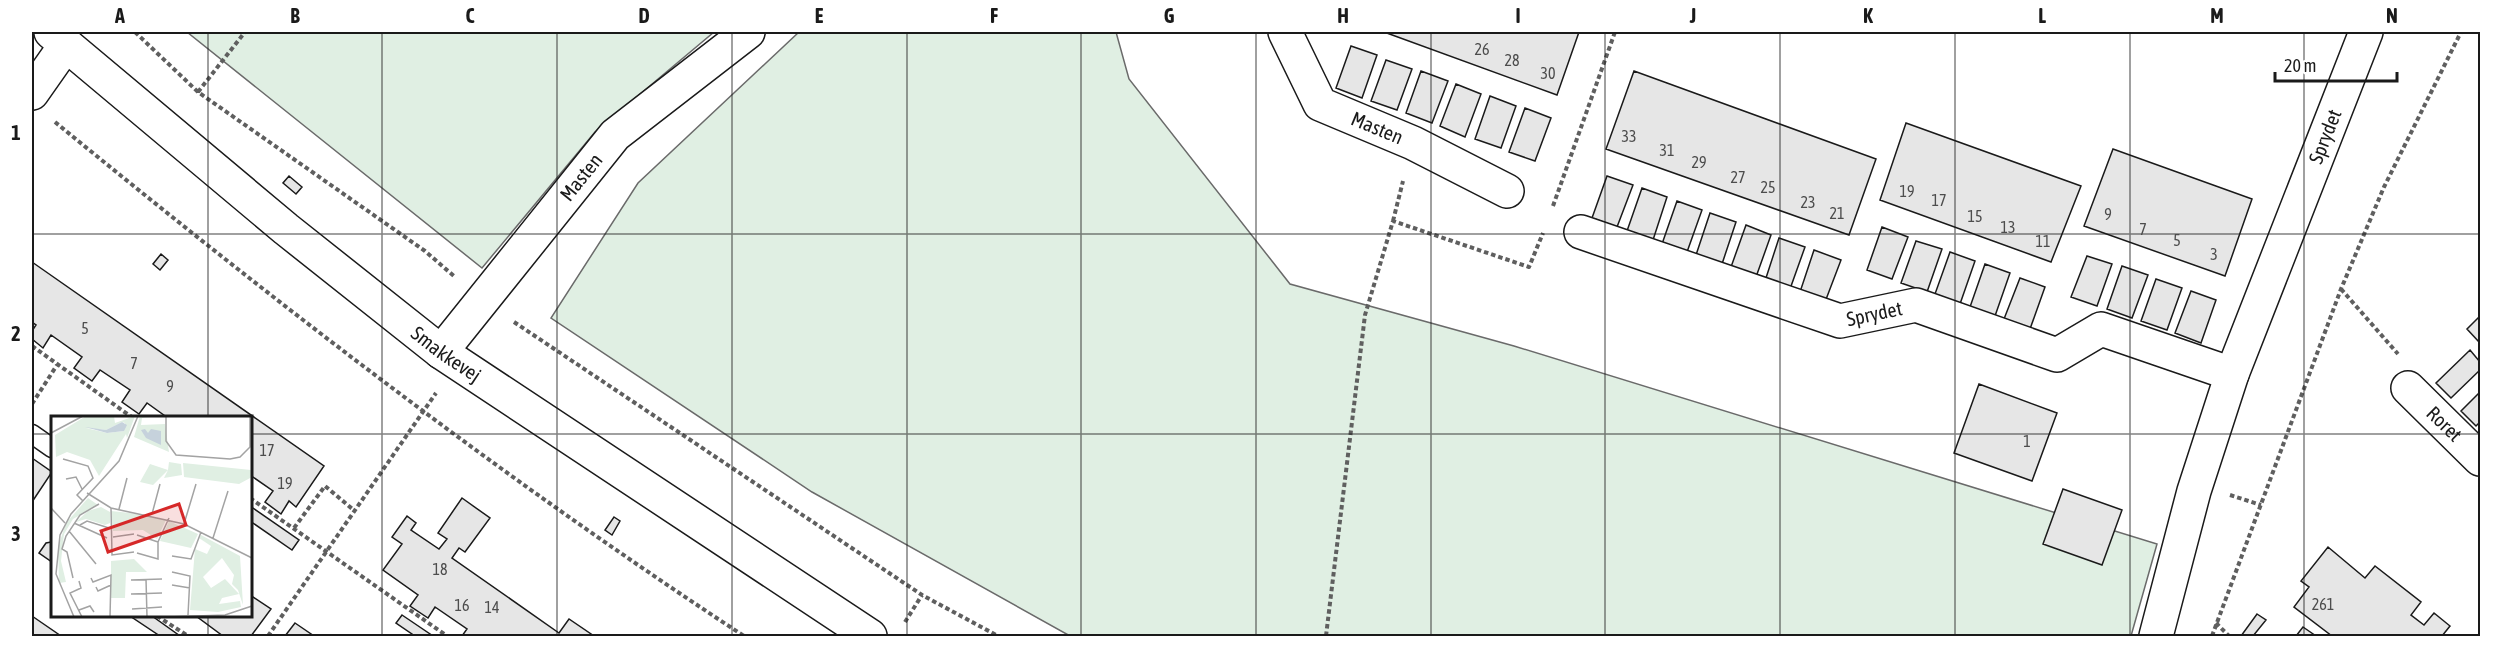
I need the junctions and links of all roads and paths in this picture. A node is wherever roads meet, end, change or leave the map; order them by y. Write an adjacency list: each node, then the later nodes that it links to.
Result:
1 (135, 32): 9 (path)
2 (245, 32): 9 (path)
3 (748, 32): 15 (street, Masten)
4 (1285, 32): 11 (street, Masten)
5 (1615, 32): 12 (path)
6 (2366, 32): 19 (street, Sprydet)
7 (2462, 32): 14 (path)
8 (58, 38): 10 (street); 17 (street, Smakkevej)
9 (198, 92): 15 (path)
10 (40, 105): 22 (path)
11 (1507, 191)
12 (1550, 215): 13 (path); 41 (path)
13 (1581, 232): 19 (street, Sprydet)
14 (2341, 290): 20 (path); 33 (path)
15 (484, 302): 17 (street, Masten); 31 (path)
16 (32, 346): 18 (path)
17 (441, 352): 39 (street, Smakkevej)
18 (57, 364): 21 (path); 23 (path)
19 (2232, 374): 42 (street, Sprydet)
20 (2408, 388): 26 (street, Roret)
21 (32, 404)
22 (424, 414): 28 (path); 38 (path)
23 (132, 416)
24 (32, 434): 25 (lane)
25 (51, 447)
26 (2481, 459)
27 (252, 499): 29 (path)
28 (356, 512): 29 (path); 30 (path)
29 (294, 528): 30 (path)
30 (328, 552): 36 (path); 37 (path)
31 (922, 595): 34 (path); 40 (path)
32 (160, 617): 35 (path)
33 (2216, 623): 43 (path); 44 (path)
34 (901, 628)
35 (188, 636)
36 (268, 636)
37 (447, 636)
38 (744, 636)
39 (870, 636)
40 (998, 636)
41 (1326, 636)
42 (2156, 636)
43 (2212, 636)
44 (2229, 636)

